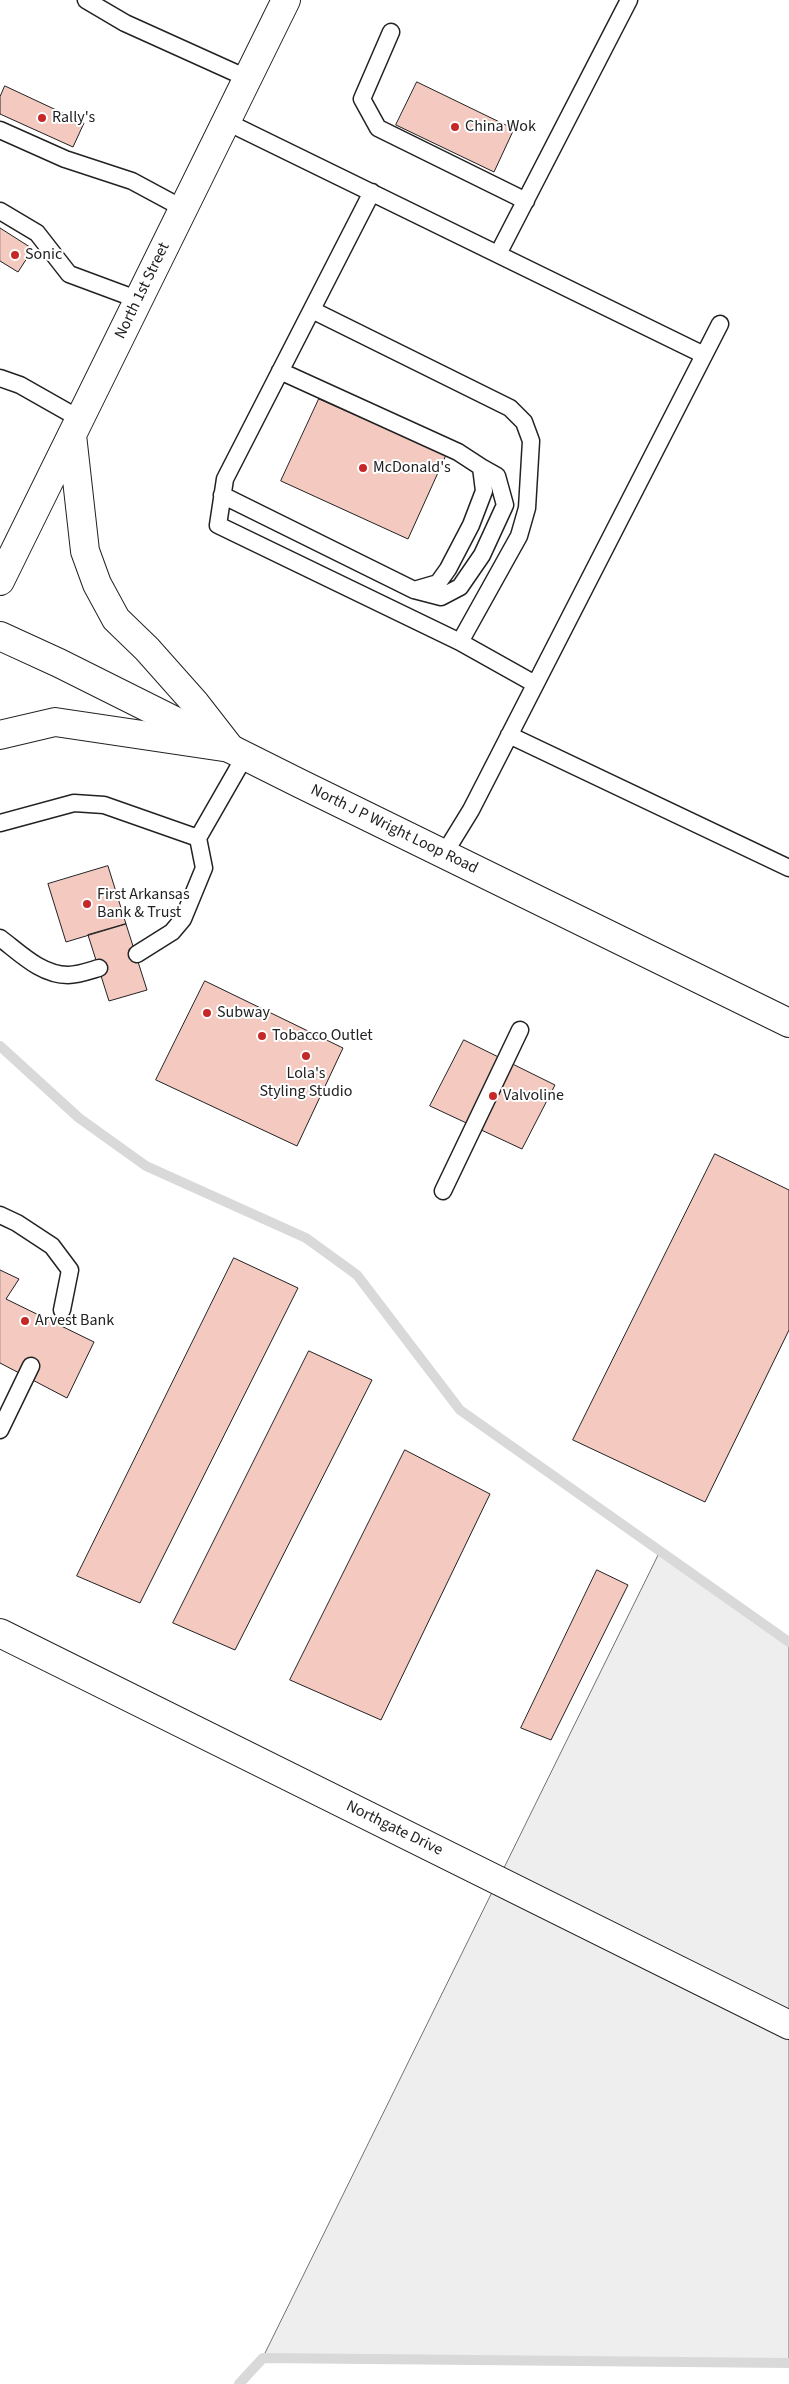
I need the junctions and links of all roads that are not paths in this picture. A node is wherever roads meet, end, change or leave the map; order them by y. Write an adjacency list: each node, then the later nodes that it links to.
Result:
1 (86, 0): 5 (lane)
2 (286, 0): 5 (main road, North 1st Street)
3 (629, 0): 9 (lane)
4 (391, 32): 9 (lane)
5 (249, 79): 6 (main road, North 1st Street)
6 (227, 122): 8 (lane); 10 (main road, North 1st Street)
7 (0, 130): 10 (lane)
8 (372, 192): 12 (lane); 14 (lane)
9 (526, 201): 12 (lane)
10 (184, 209): 13 (main road, North 1st Street)
11 (0, 211): 13 (lane)
12 (498, 254): 16 (lane)
13 (139, 300): 19 (main road, North 1st Street)
14 (312, 310): 17 (lane); 25 (lane)
15 (720, 324): 16 (lane)
16 (704, 354): 26 (lane)
17 (280, 371): 20 (lane); 21 (lane)
18 (0, 378): 19 (lane)
19 (76, 427): 22 (main road, North 1st Street); 29 (main road)
20 (481, 467): 23 (lane); 23 (lane)
21 (222, 495): 23 (lane); 25 (lane)
22 (0, 581)
23 (414, 590)
24 (0, 636): 29 (main road, North J P Wright Loop Road)
25 (460, 642): 26 (lane)
26 (535, 684): 28 (lane)
27 (0, 735): 29 (main road)
28 (509, 735): 32 (lane); 33 (lane)
29 (238, 752): 31 (lane); 32 (main road, North J P Wright Loop Road)
30 (0, 824): 31 (lane)
31 (198, 838): 35 (lane)
32 (444, 854): 37 (main road, North J P Wright Loop Road)
33 (789, 868)
34 (0, 938): 36 (lane)
35 (137, 954)
36 (99, 968)
37 (789, 1023)
38 (520, 1030): 39 (lane)
39 (443, 1191)
40 (0, 1215): 41 (lane)
41 (62, 1310)
42 (31, 1366): 43 (lane)
43 (0, 1430)
44 (0, 1633): 45 (main road, Northgate Drive)
45 (789, 2025)

